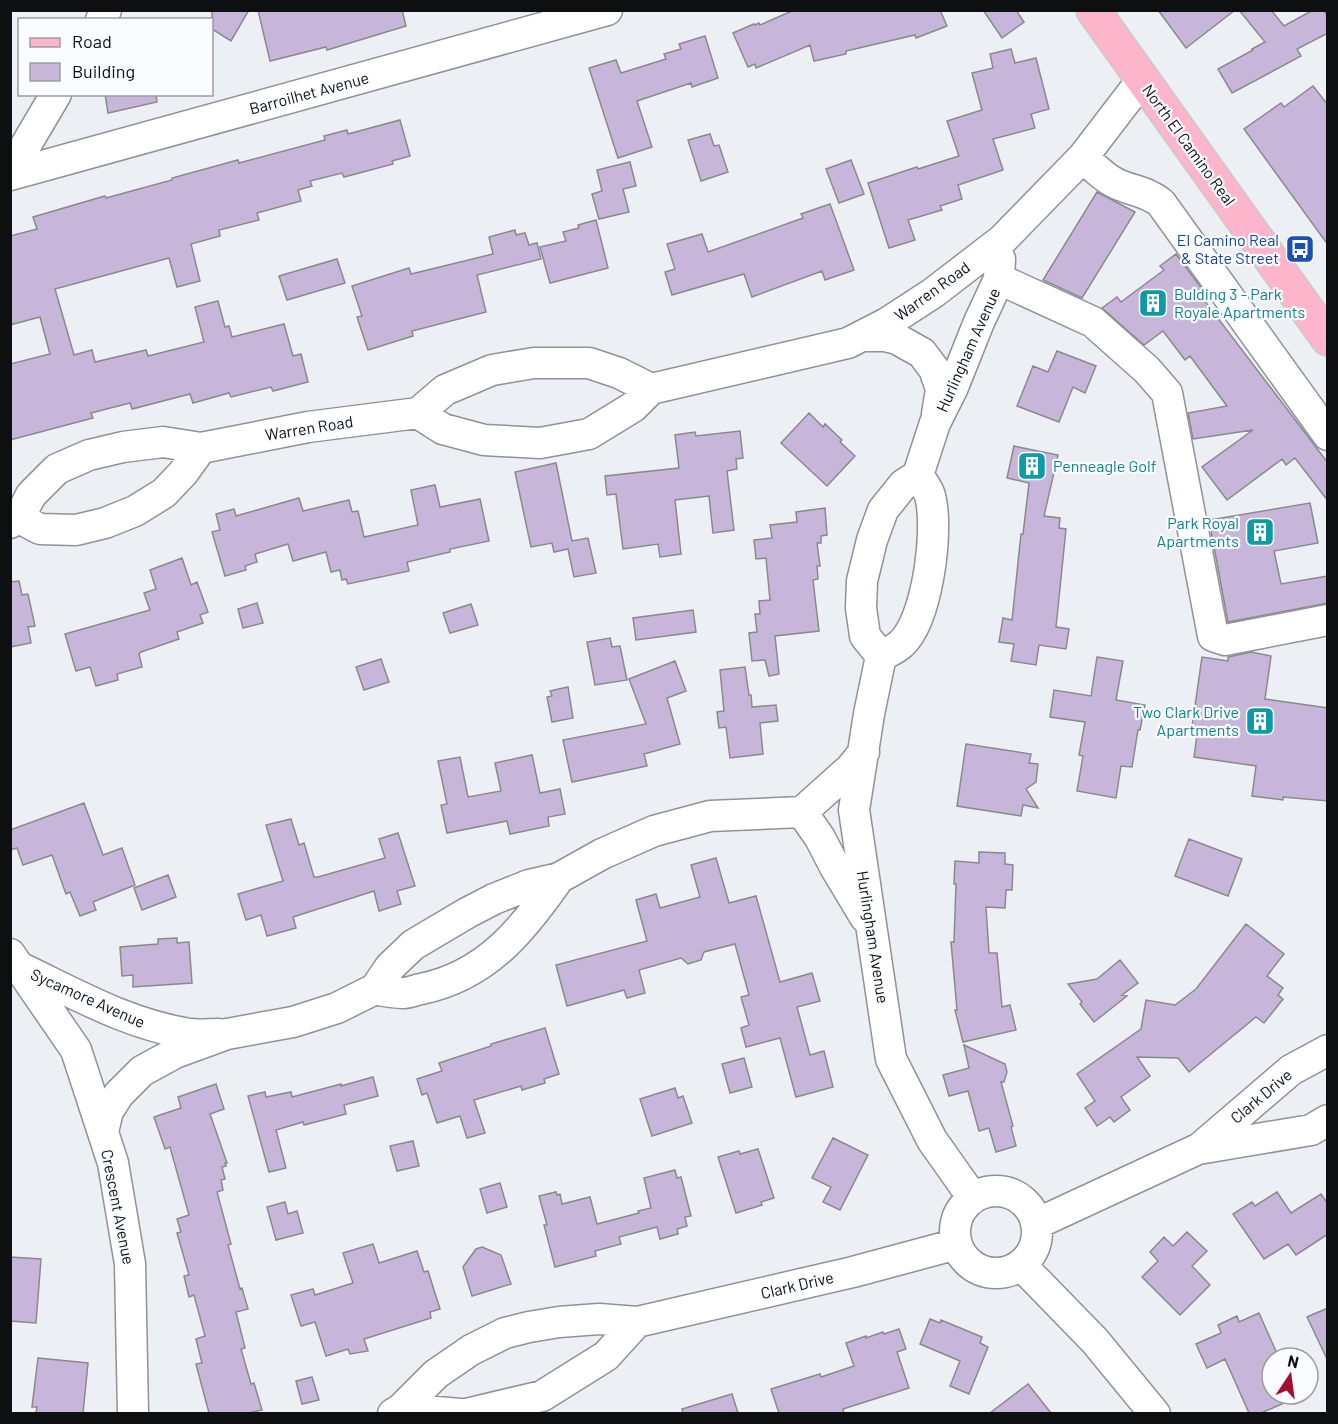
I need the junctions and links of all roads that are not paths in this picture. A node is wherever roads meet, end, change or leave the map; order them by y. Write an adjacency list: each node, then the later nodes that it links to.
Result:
1 (607, 10): 6 (street, Barroilhet Avenue)
2 (1093, 10): 3 (main road, North El Camino Real)
3 (1142, 80): 5 (street, Warren Road); 9 (main road, North El Camino Real)
4 (55, 96): 6 (street)
5 (1083, 157): 7 (street, Warren Road); 14 (street)
6 (10, 174)
7 (1002, 240): 8 (street, Hurlingham Avenue); 10 (street, Warren Road)
8 (999, 279): 13 (street, Hurlingham Avenue); 18 (street)
9 (1325, 329)
10 (862, 336): 11 (street, Warren Road); 13 (street, Hurlingham Avenue)
11 (651, 389): 12 (street); 12 (street, Warren Road)
12 (418, 413): 15 (street, Warren Road)
13 (935, 423): 16 (street, Hurlingham Avenue)
14 (1328, 435)
15 (201, 448): 17 (street, Warren Road); 17 (street, Warren Road)
16 (918, 475): 19 (street); 19 (street)
17 (15, 521)
18 (1328, 620)
19 (881, 656): 20 (street, Hurlingham Avenue)
20 (864, 752): 21 (street); 23 (street, Hurlingham Avenue)
21 (802, 812): 22 (street); 23 (street)
22 (559, 878): 25 (street); 25 (street)
23 (872, 929): 31 (street, Hurlingham Avenue)
24 (15, 961): 26 (street, Sycamore Avenue); 29 (street, Crescent Avenue)
25 (375, 990): 26 (street, Sycamore Avenue)
26 (227, 1034): 29 (street, Sycamore Avenue)
27 (1328, 1050): 30 (street, Clark Drive)
28 (1328, 1120): 30 (street, Clark Drive)
29 (103, 1132): 37 (street, Crescent Avenue)
30 (1198, 1149): 32 (street, Clark Drive)
31 (974, 1198): 32 (street); 33 (street)
32 (1036, 1224): 34 (street)
33 (957, 1244): 34 (street); 35 (street, Clark Drive)
34 (1021, 1265): 40 (street)
35 (637, 1322): 36 (street, Clark Drive); 39 (street)
36 (397, 1411): 38 (street, Clark Drive)
37 (133, 1413)
38 (460, 1413)
39 (466, 1413)
40 (1155, 1413)

